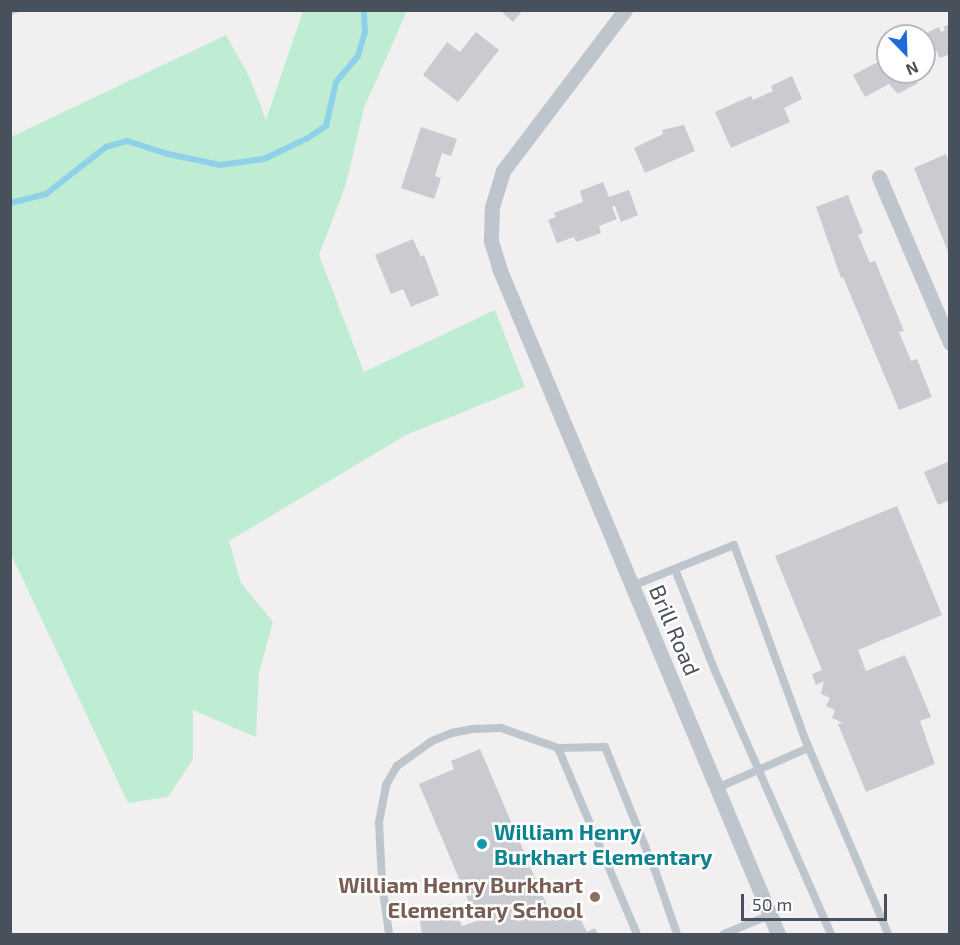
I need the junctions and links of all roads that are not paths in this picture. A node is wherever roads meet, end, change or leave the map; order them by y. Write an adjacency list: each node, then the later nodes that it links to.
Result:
1 (625, 10): 5 (street, Brill Road)
2 (879, 177): 3 (street)
3 (950, 343)
4 (675, 568): 5 (lane); 7 (lane); 8 (lane)
5 (632, 586): 9 (street, Brill Road)
6 (558, 748): 11 (lane); 12 (lane); 13 (lane)
7 (808, 748): 8 (lane); 17 (lane)
8 (758, 770): 9 (lane); 16 (lane)
9 (717, 788): 10 (street, Brill Road)
10 (770, 915): 14 (lane); 15 (street, Brill Road)
11 (389, 934)
12 (637, 934)
13 (677, 934)
14 (724, 934)
15 (778, 934)
16 (831, 934)
17 (888, 934)

